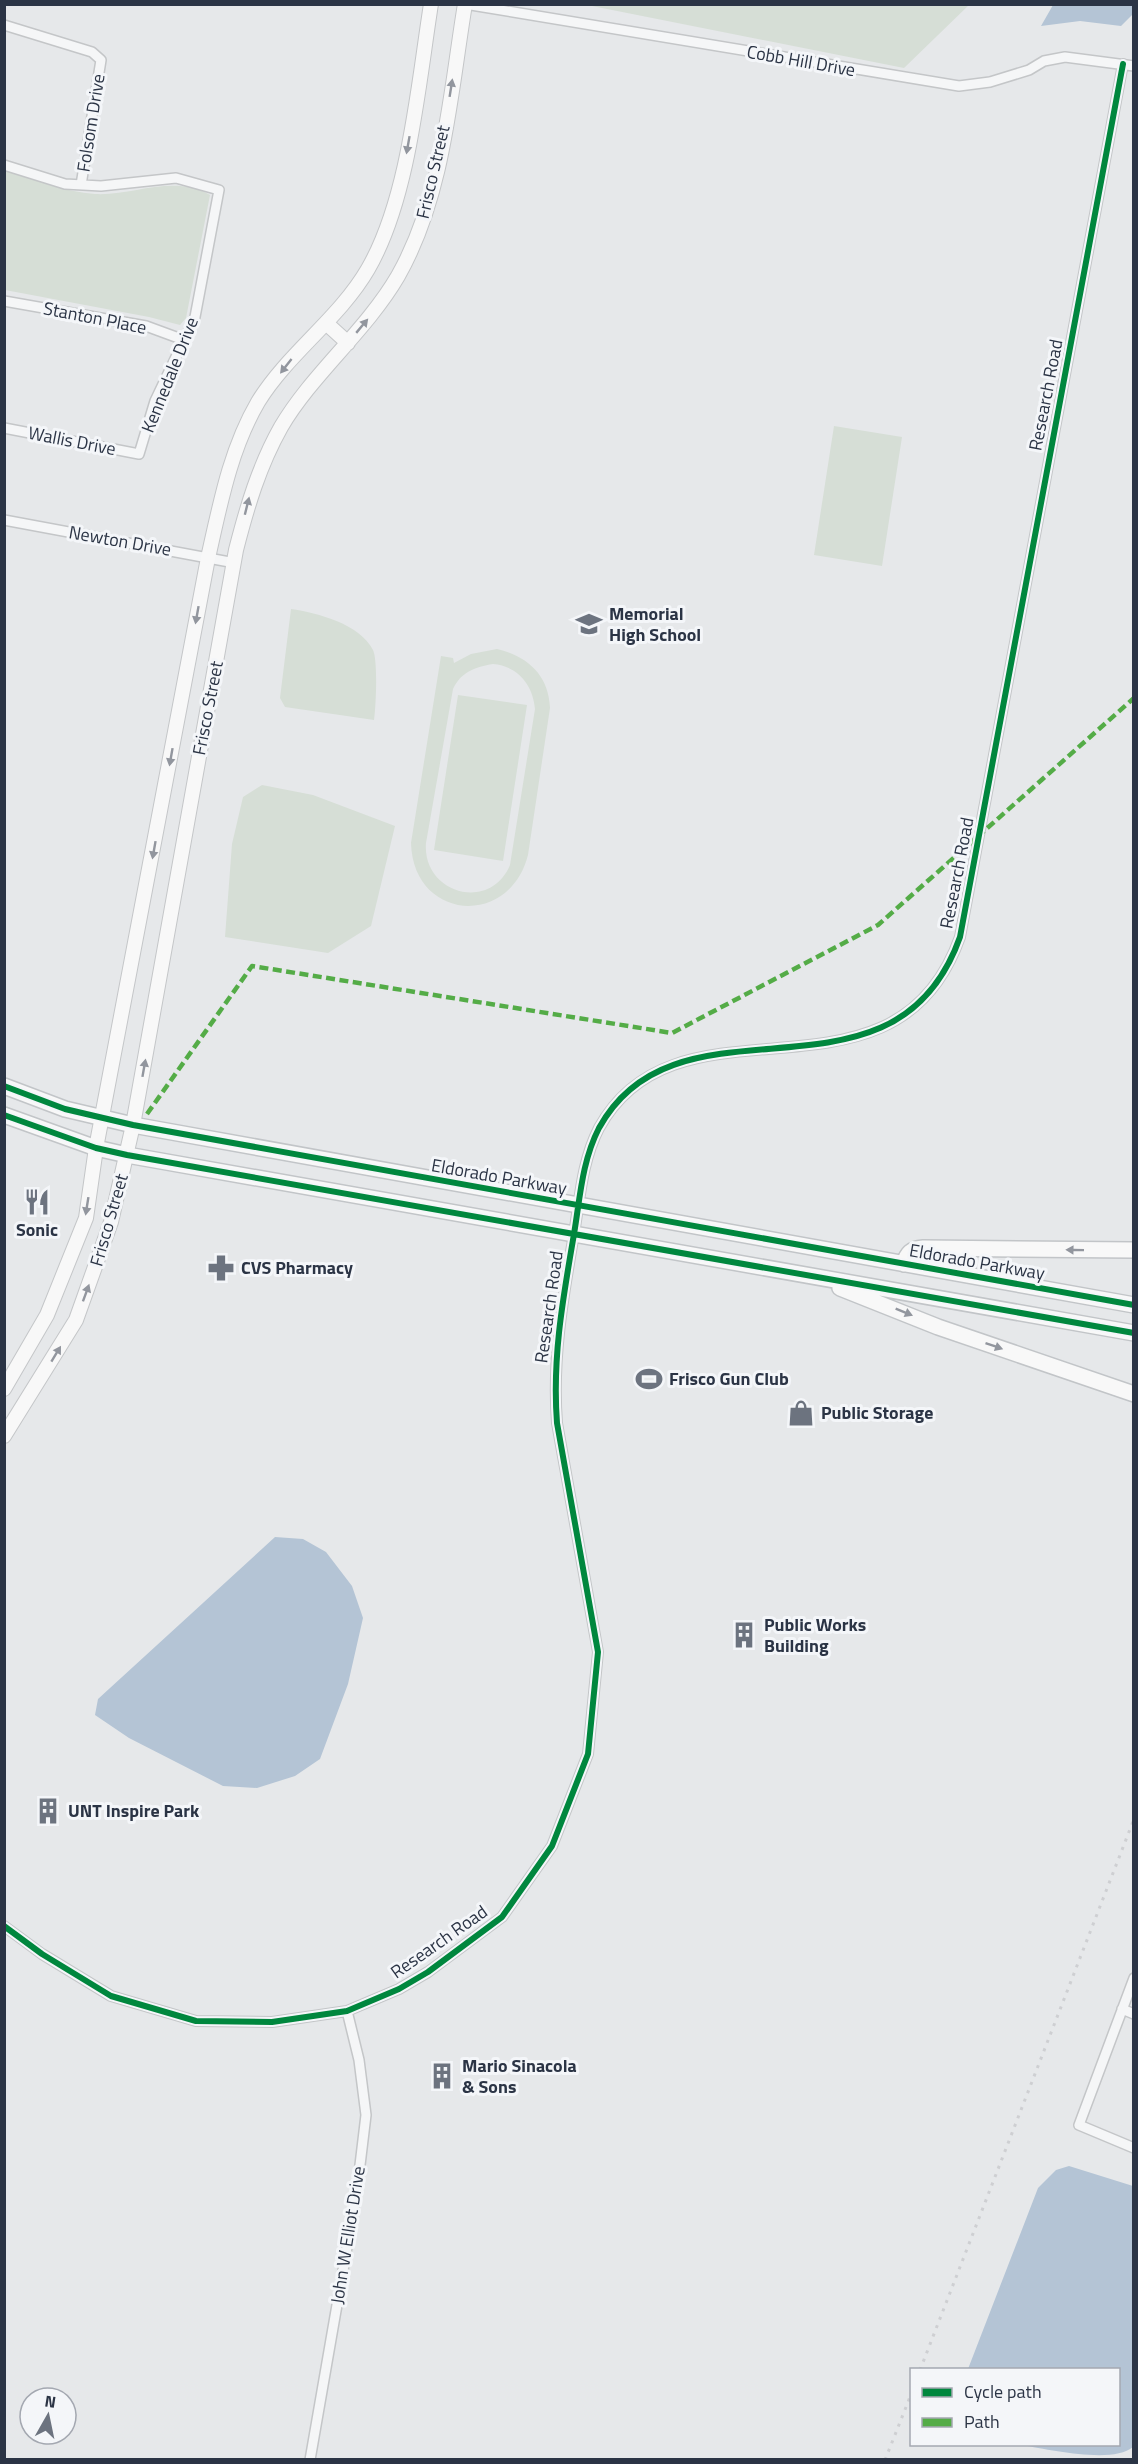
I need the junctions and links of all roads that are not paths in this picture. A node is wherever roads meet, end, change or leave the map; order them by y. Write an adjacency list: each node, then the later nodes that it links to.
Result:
1 (431, 4): 9 (street, Frisco Street, one-way to 9)
2 (465, 4): 4 (street, Cobb Hill Drive); 11 (street, Frisco Street, one-way to 2)
3 (4, 25): 7 (street, Folsom Drive)
4 (1123, 64): 5 (street, Cobb Hill Drive); 27 (street, Research Road)
5 (1134, 66)
6 (4, 165): 7 (street)
7 (81, 185): 10 (street, Kennedale Drive)
8 (4, 301): 10 (street, Stanton Place)
9 (326, 323): 11 (street); 15 (street, Frisco Street, one-way to 15)
10 (184, 340): 13 (street, Kennedale Drive)
11 (348, 343): 16 (street, Frisco Street, one-way to 11)
12 (4, 428): 13 (street, Wallis Drive)
13 (139, 454)
14 (4, 520): 15 (street, Newton Drive)
15 (208, 558): 16 (street, Newton Drive); 17 (street, Frisco Street, one-way to 17)
16 (235, 563): 18 (street, Frisco Street)
17 (165, 793): 18 (street); 21 (street, Frisco Street, one-way to 21)
18 (191, 797): 22 (street, Frisco Street, one-way to 18)
19 (4, 1086): 21 (main road, Eldorado Parkway)
20 (4, 1115): 23 (main road)
21 (102, 1119): 22 (main road, Eldorado Parkway); 23 (street, Frisco Street)
22 (134, 1125): 24 (street, Frisco Street); 25 (main road, Eldorado Parkway)
23 (96, 1148): 24 (main road); 34 (street, Frisco Street, one-way to 34)
24 (127, 1155): 26 (main road); 36 (street, Frisco Street, one-way to 24)
25 (360, 1167): 26 (main road); 27 (main road, Eldorado Parkway)
26 (356, 1194): 28 (main road)
27 (578, 1207): 28 (street, Research Road); 30 (main road, Eldorado Parkway)
28 (574, 1233): 31 (main road); 40 (street, Research Road)
29 (1134, 1250): 30 (main road, one-way to 30)
30 (904, 1264): 32 (main road, Eldorado Parkway)
31 (800, 1273): 33 (main road); 35 (main road, one-way to 35)
32 (1134, 1305)
33 (1134, 1333)
34 (4, 1389)
35 (1134, 1394)
36 (4, 1436)
37 (4, 1926): 40 (street, Research Road)
38 (1134, 1978): 39 (street)
39 (1122, 2009): 41 (street); 42 (street)
40 (347, 2010): 43 (street, John W Elliot Drive)
41 (1134, 2014)
42 (1134, 2148)
43 (310, 2460)

